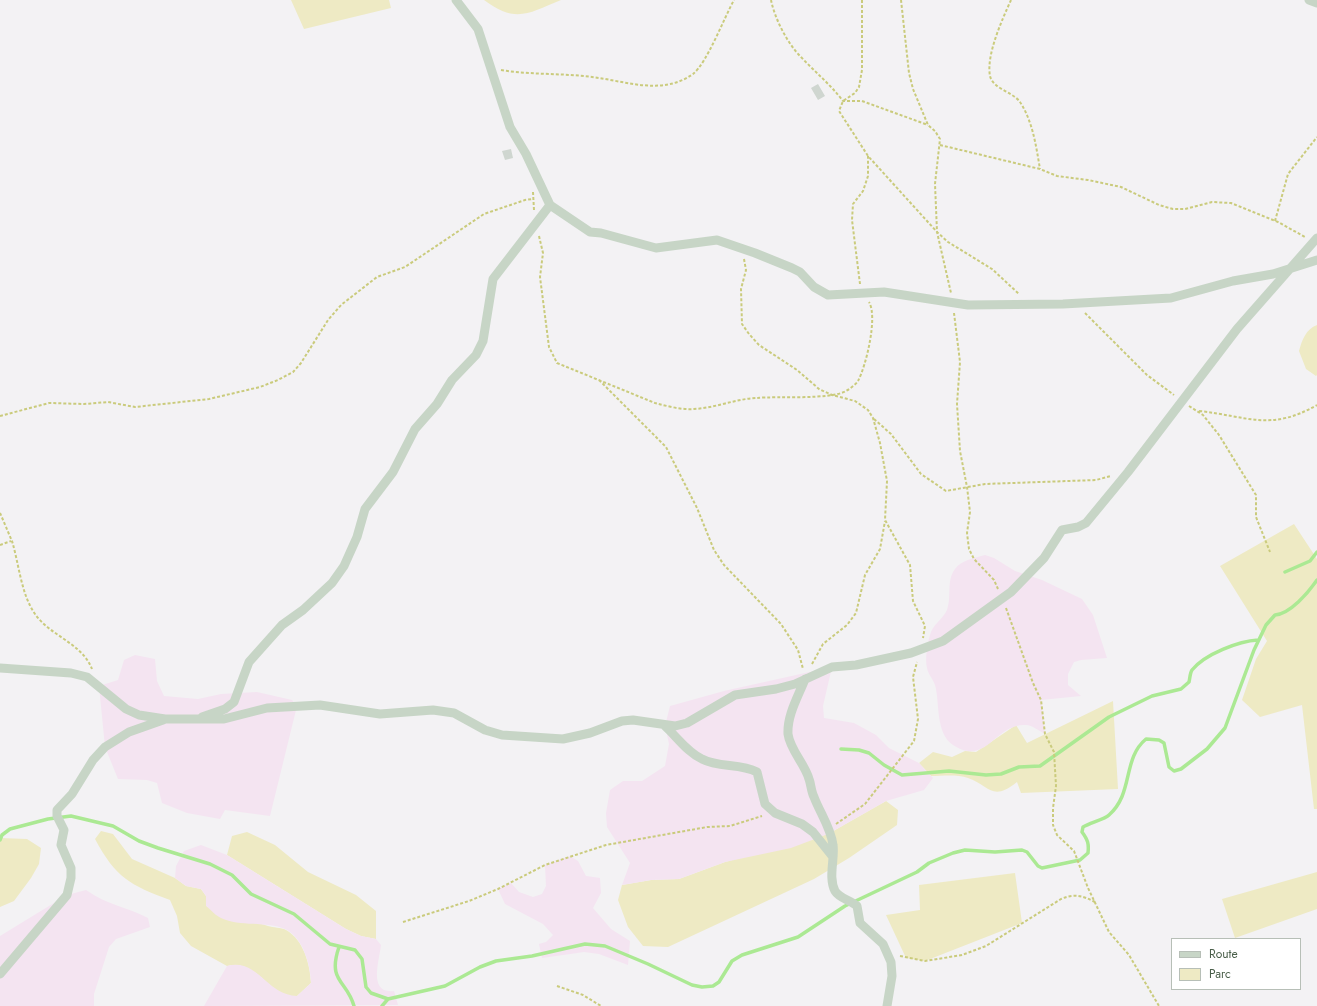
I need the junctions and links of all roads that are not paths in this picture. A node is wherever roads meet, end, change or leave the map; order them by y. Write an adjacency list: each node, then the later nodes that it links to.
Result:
1 (456, 0): 4 (street)
2 (1309, 0): 3 (street)
3 (1317, 3)
4 (550, 205): 7 (street); 11 (street)
5 (1316, 240): 7 (street)
6 (1317, 260): 7 (street)
7 (1292, 268): 9 (street)
8 (0, 668): 10 (street)
9 (805, 679): 12 (street); 13 (street)
10 (165, 719): 11 (street); 14 (street)
11 (198, 719): 12 (street)
12 (665, 726): 13 (street)
13 (833, 857): 15 (street)
14 (0, 974)
15 (888, 1006)

